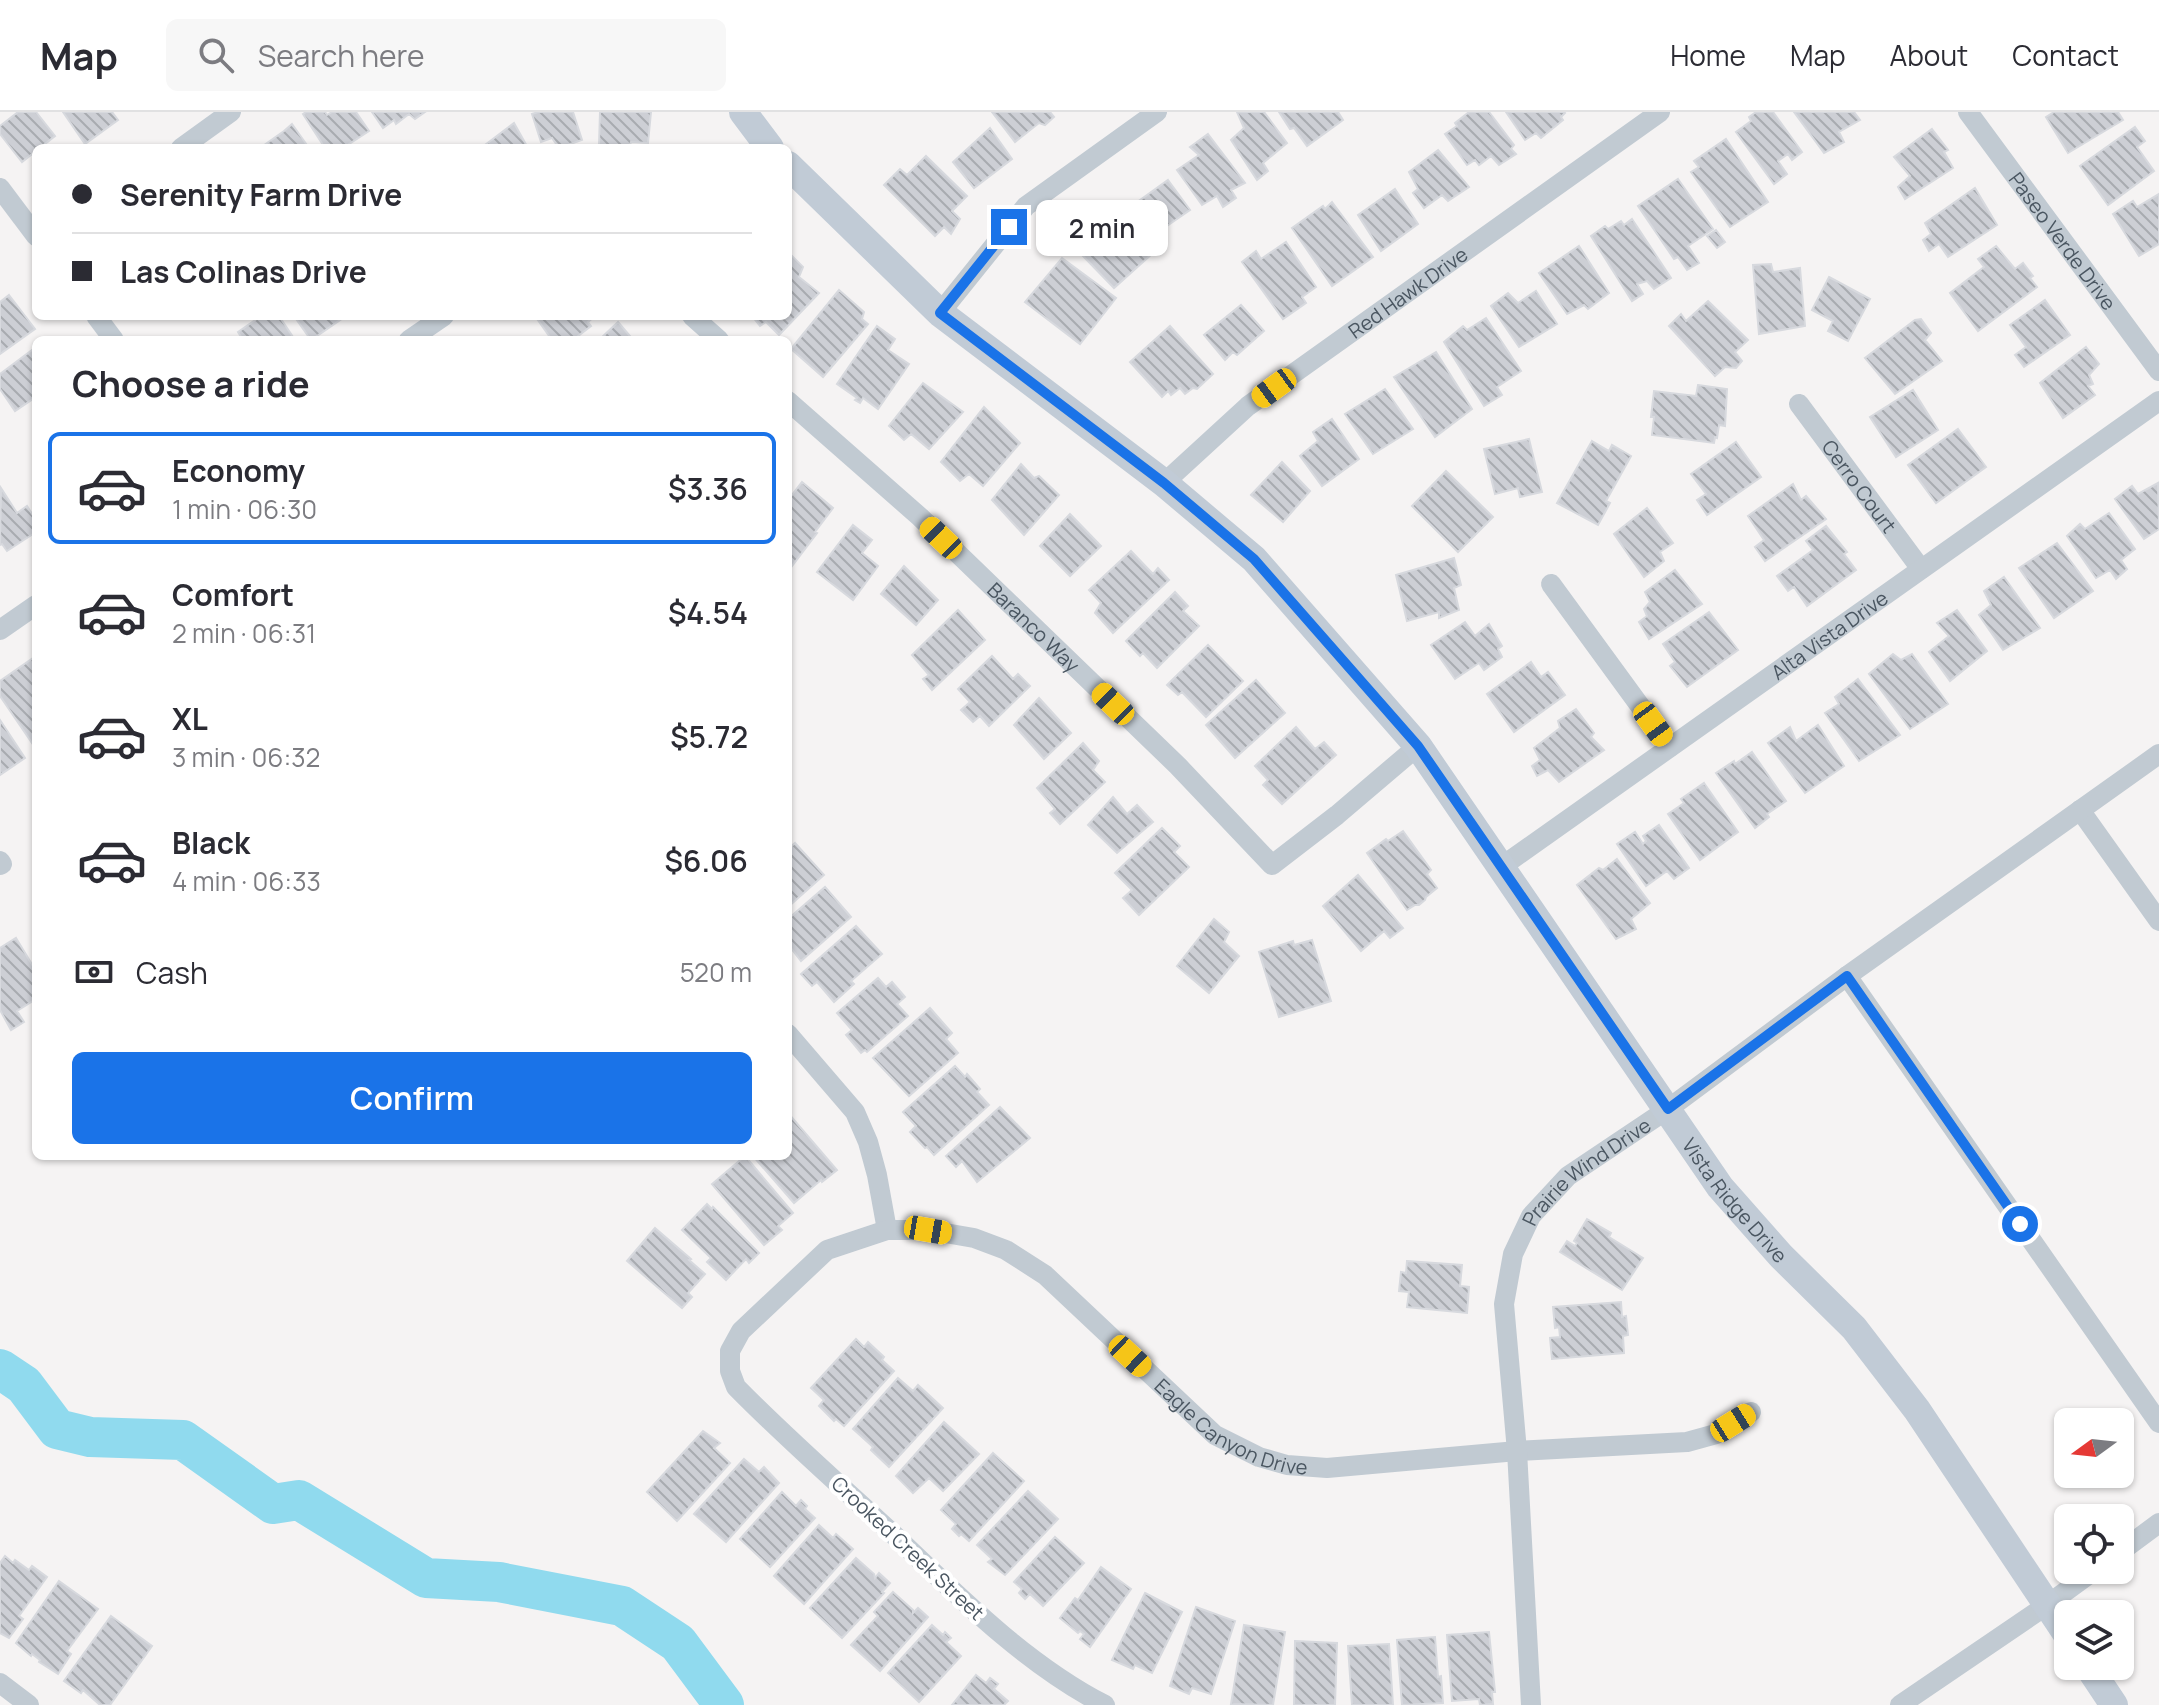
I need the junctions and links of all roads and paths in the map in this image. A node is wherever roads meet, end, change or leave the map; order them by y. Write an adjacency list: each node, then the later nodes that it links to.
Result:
1 (231, 112): 6 (street)
2 (743, 112): 7 (street)
3 (1157, 112): 11 (street)
4 (1660, 112): 20 (street, Red Hawk Drive)
5 (1968, 112): 16 (street, Paseo Verde Drive)
6 (187, 144)
7 (767, 144)
8 (792, 169): 11 (street, Vista Ridge Drive)
9 (0, 188): 10 (street)
10 (32, 231)
11 (940, 313): 20 (street, Vista Ridge Drive)
12 (438, 320): 14 (street)
13 (696, 320): 15 (street)
14 (415, 336)
15 (714, 336)
16 (2159, 371)
17 (2159, 401): 21 (street, Alta Vista Drive)
18 (1799, 404): 21 (street, Cerro Court)
19 (792, 405): 25 (street, Baranco Way)
20 (1164, 483): 25 (street, Vista Ridge Drive)
21 (1921, 569): 26 (street, Alta Vista Drive)
22 (1551, 584): 26 (street)
23 (32, 608): 24 (street)
24 (0, 630)
25 (1418, 746): 29 (street, Vista Ridge Drive)
26 (1670, 747): 29 (street, Alta Vista Drive)
27 (2159, 754): 28 (street, Prairie Wind Drive)
28 (2080, 810): 30 (street); 31 (street, Prairie Wind Drive)
29 (1501, 867): 33 (street, Vista Ridge Drive)
30 (2159, 921)
31 (1847, 976): 33 (street, Prairie Wind Drive); 37 (street)
32 (792, 1039): 34 (street)
33 (1668, 1109): 38 (street, Prairie Wind Drive); 42 (street, Vista Ridge Drive)
34 (887, 1230): 35 (street, Eagle Canyon Drive); 38 (street, Eagle Canyon Drive)
35 (730, 1371): 47 (street, Crooked Creek Street)
36 (1751, 1412): 38 (street, Eagle Canyon Drive)
37 (2159, 1423)
38 (1517, 1451): 48 (street, Prairie Wind Drive)
39 (2159, 1523): 40 (street)
40 (2134, 1542)
41 (2076, 1584): 42 (street)
42 (2047, 1605): 43 (street, Vista Ridge Drive); 49 (street)
43 (2054, 1615)
44 (2097, 1680): 50 (street)
45 (0, 1683): 46 (street)
46 (29, 1705)
47 (1105, 1705)
48 (1531, 1705)
49 (1900, 1705)
50 (2114, 1705)

